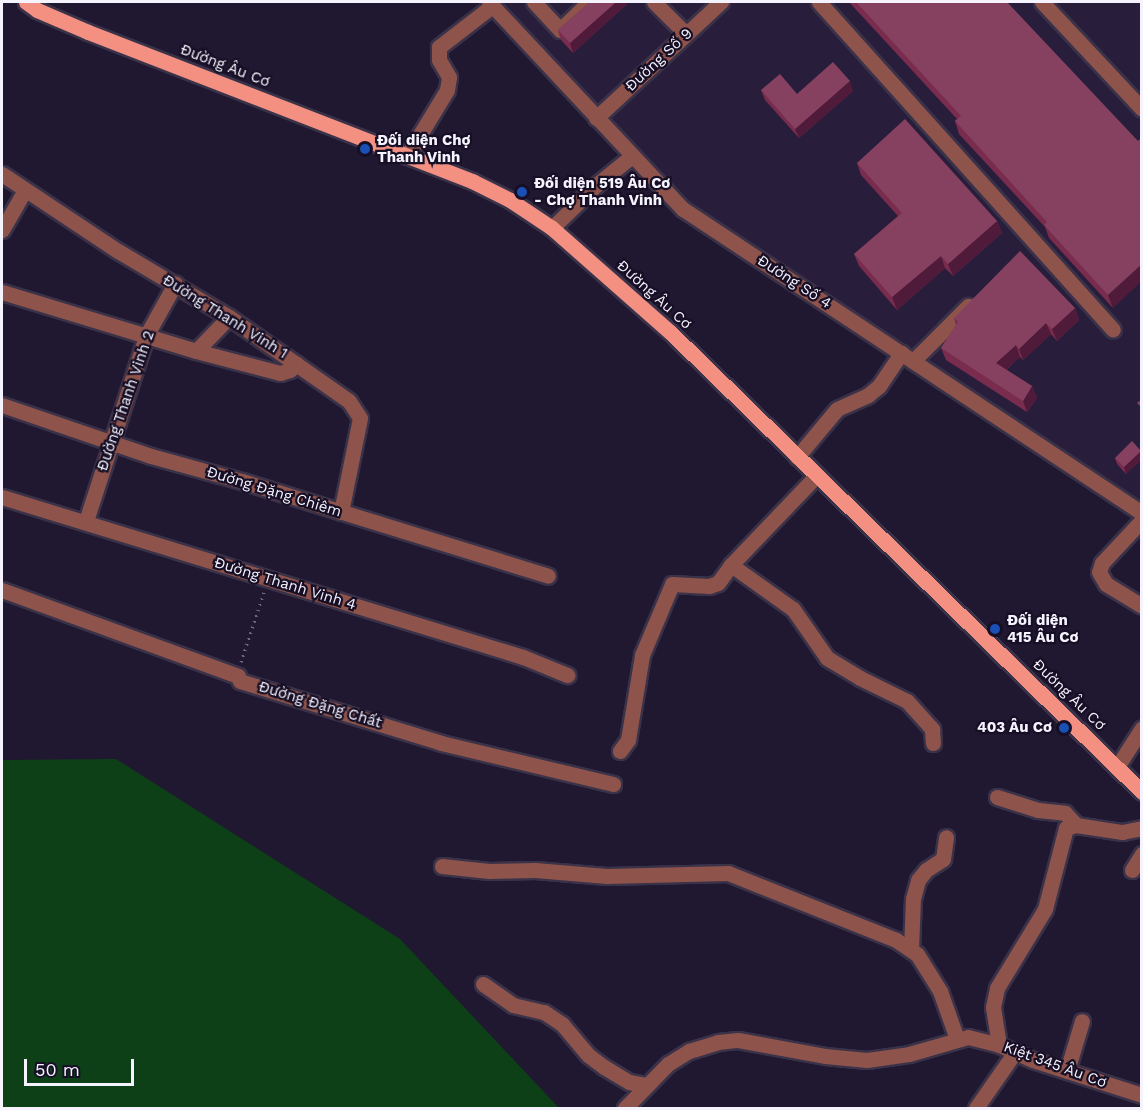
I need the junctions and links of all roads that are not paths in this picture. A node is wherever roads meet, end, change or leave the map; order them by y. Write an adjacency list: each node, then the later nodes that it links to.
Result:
1 (26, 2): 12 (main road, Đường Âu Cơ)
2 (534, 2): 3 (street)
3 (589, 2)
4 (654, 2): 9 (street)
5 (722, 2): 9 (street, Đường Số 9)
6 (819, 2): 22 (street)
7 (1042, 2): 10 (street)
8 (490, 4): 11 (street, Đường Số 4); 12 (street)
9 (686, 34): 11 (street, Đường Số 9)
10 (1142, 109)
11 (596, 118): 13 (street, Đường Số 4)
12 (406, 156): 16 (main road, Đường Âu Cơ)
13 (632, 156): 16 (street); 25 (street, Đường Số 4)
14 (2, 174): 15 (street, Đường Thanh Vinh 1)
15 (25, 190): 17 (street); 18 (street, Đường Thanh Vinh 1)
16 (552, 228): 29 (main road, Đường Âu Cơ)
17 (2, 230)
18 (175, 284): 21 (street, Đường Thanh Vinh 1); 23 (street, Đường Thanh Vinh 2)
19 (2, 292): 23 (street)
20 (976, 297): 25 (street)
21 (229, 317): 24 (street); 26 (street, Đường Thanh Vinh 1)
22 (1113, 330)
23 (146, 336): 24 (street); 28 (street, Đường Thanh Vinh 2)
24 (196, 351): 26 (street)
25 (907, 357): 29 (street); 33 (street, Đường Số 4)
26 (296, 363): 32 (street, Đường Thanh Vinh 1)
27 (2, 405): 28 (street, Đường Đặng Chiêm)
28 (111, 443): 32 (street, Đường Đặng Chiêm); 35 (street, Đường Thanh Vinh 2)
29 (797, 457): 30 (main road, Đường Âu Cơ)
30 (816, 476): 36 (street); 44 (main road, Đường Âu Cơ)
31 (2, 496): 35 (street, Đường Thanh Vinh 4)
32 (341, 512): 37 (street, Đường Đặng Chiêm)
33 (1142, 513)
34 (1142, 520): 39 (street)
35 (86, 521): 40 (street, Đường Thanh Vinh 4)
36 (731, 565): 42 (street); 43 (street)
37 (548, 576)
38 (2, 590): 45 (street, Đường Đặng Chất)
39 (1142, 606)
40 (567, 675)
41 (1142, 728): 44 (street)
42 (933, 743)
43 (620, 751)
44 (1117, 767): 46 (main road, Đường Âu Cơ)
45 (614, 784)
46 (1142, 792)
47 (997, 796): 48 (street)
48 (1076, 825): 49 (street); 58 (street)
49 (1142, 828)
50 (946, 837): 54 (street)
51 (1142, 854): 53 (street)
52 (442, 866): 54 (street)
53 (1132, 870)
54 (911, 950): 57 (street)
55 (483, 984): 61 (street)
56 (1082, 1021): 60 (street)
57 (963, 1038): 58 (street, Kiệt 345 Âu Cơ); 61 (street)
58 (999, 1045): 59 (street, Kiệt 345 Âu Cơ)
59 (1015, 1052): 60 (street, Kiệt 345 Âu Cơ); 64 (street)
60 (1067, 1071): 62 (street, Kiệt 345 Âu Cơ)
61 (646, 1086): 63 (street)
62 (1140, 1091)
63 (625, 1108)
64 (976, 1108)

